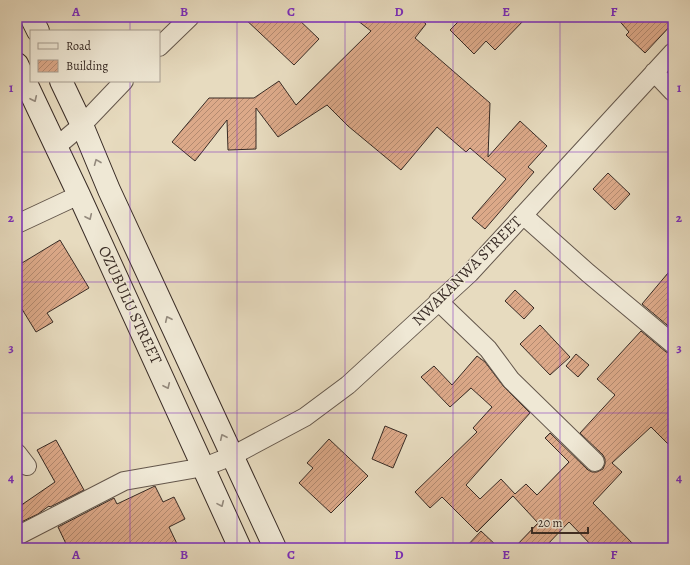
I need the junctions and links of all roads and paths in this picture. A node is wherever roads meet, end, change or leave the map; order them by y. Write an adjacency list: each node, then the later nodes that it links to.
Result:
1 (31, 17): 3 (main road)
2 (190, 17): 4 (street)
3 (38, 30)
4 (160, 46)
5 (673, 52): 7 (street, NWAKANWA STREET)
6 (17, 64): 12 (main road, OZUBULU STREET, one-way to 12)
7 (654, 72): 10 (street); 14 (street, NWAKANWA STREET)
8 (61, 82): 11 (main road, OZUBULU STREET)
9 (123, 82): 11 (street)
10 (673, 92)
11 (82, 125): 12 (street); 18 (main road, OZUBULU STREET, one-way to 11)
12 (56, 147): 13 (main road, OZUBULU STREET)
13 (79, 195): 15 (street); 20 (main road, OZUBULU STREET, one-way to 20)
14 (523, 215): 16 (street, NWAKANWA STREET); 17 (street)
15 (17, 224)
16 (438, 301): 18 (street, NWAKANWA STREET); 19 (street)
17 (673, 344)
18 (232, 456): 20 (street, NWAKANWA STREET); 23 (main road, OZUBULU STREET)
19 (595, 462)
20 (204, 467): 21 (street, NWAKANWA STREET); 22 (main road, OZUBULU STREET, one-way to 22)
21 (17, 536)
22 (240, 548)
23 (275, 548)

